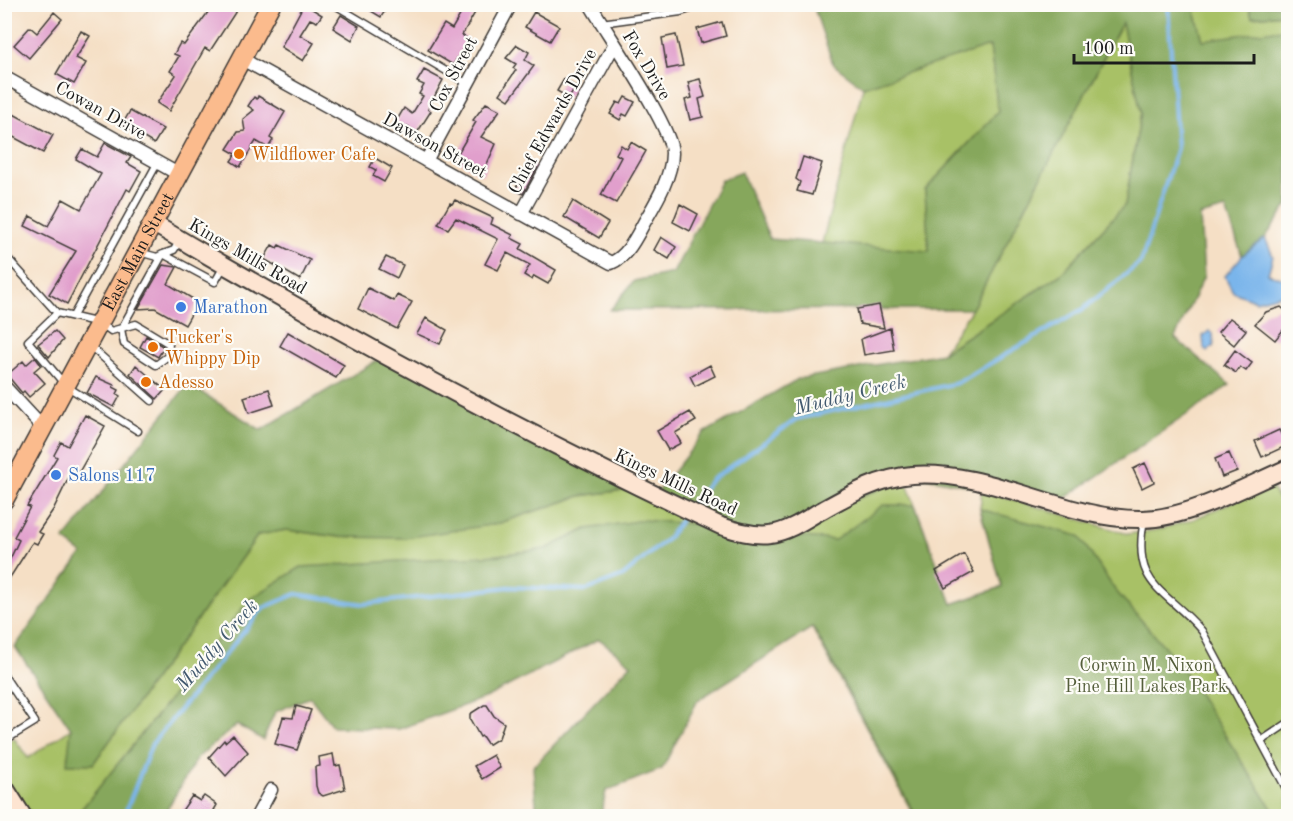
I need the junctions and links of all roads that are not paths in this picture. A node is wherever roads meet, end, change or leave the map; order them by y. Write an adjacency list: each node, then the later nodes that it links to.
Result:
1 (271, 4): 9 (main road, East Main Street)
2 (333, 4): 11 (lane)
3 (494, 4): 6 (lane)
4 (590, 4): 7 (street, Fox Drive)
5 (705, 4): 7 (lane)
6 (509, 8): 11 (street, Cox Street)
7 (601, 23): 8 (street, Fox Drive)
8 (614, 45): 15 (street, Chief Edwards Drive); 21 (street, Fox Drive)
9 (242, 59): 12 (street, Dawson Street); 14 (main road, East Main Street)
10 (4, 77): 13 (street, Cowan Drive)
11 (468, 84): 12 (street, Cox Street)
12 (426, 161): 15 (street, Dawson Street)
13 (158, 162): 14 (street, Cowan Drive); 24 (lane)
14 (180, 175): 16 (main road, East Main Street)
15 (521, 214): 21 (street, Dawson Street)
16 (154, 224): 17 (street, Kings Mills Road); 18 (main road, East Main Street)
17 (181, 240): 20 (lane); 22 (street, Kings Mills Road)
18 (138, 252): 20 (lane); 25 (main road, East Main Street)
19 (4, 254): 23 (lane)
20 (163, 254): 22 (lane); 26 (lane)
21 (611, 263)
22 (224, 266): 35 (street, Kings Mills Road)
23 (57, 313): 24 (lane); 29 (lane)
24 (73, 316): 25 (lane)
25 (100, 323): 26 (lane); 27 (main road, East Main Street)
26 (121, 330): 26 (lane)
27 (88, 345): 29 (main road, East Main Street); 30 (lane)
28 (4, 386): 31 (street)
29 (66, 386): 31 (main road, East Main Street); 32 (lane)
30 (152, 401)
31 (43, 428): 34 (main road, East Main Street)
32 (138, 431)
33 (1288, 468): 35 (street, Kings Mills Road)
34 (4, 500)
35 (1144, 519): 39 (lane)
36 (5, 677): 38 (lane)
37 (1288, 723): 39 (lane)
38 (4, 741)
39 (1261, 741): 42 (lane)
40 (4, 786): 43 (street)
41 (271, 790): 44 (street)
42 (1288, 792)
43 (17, 812)
44 (257, 816)

